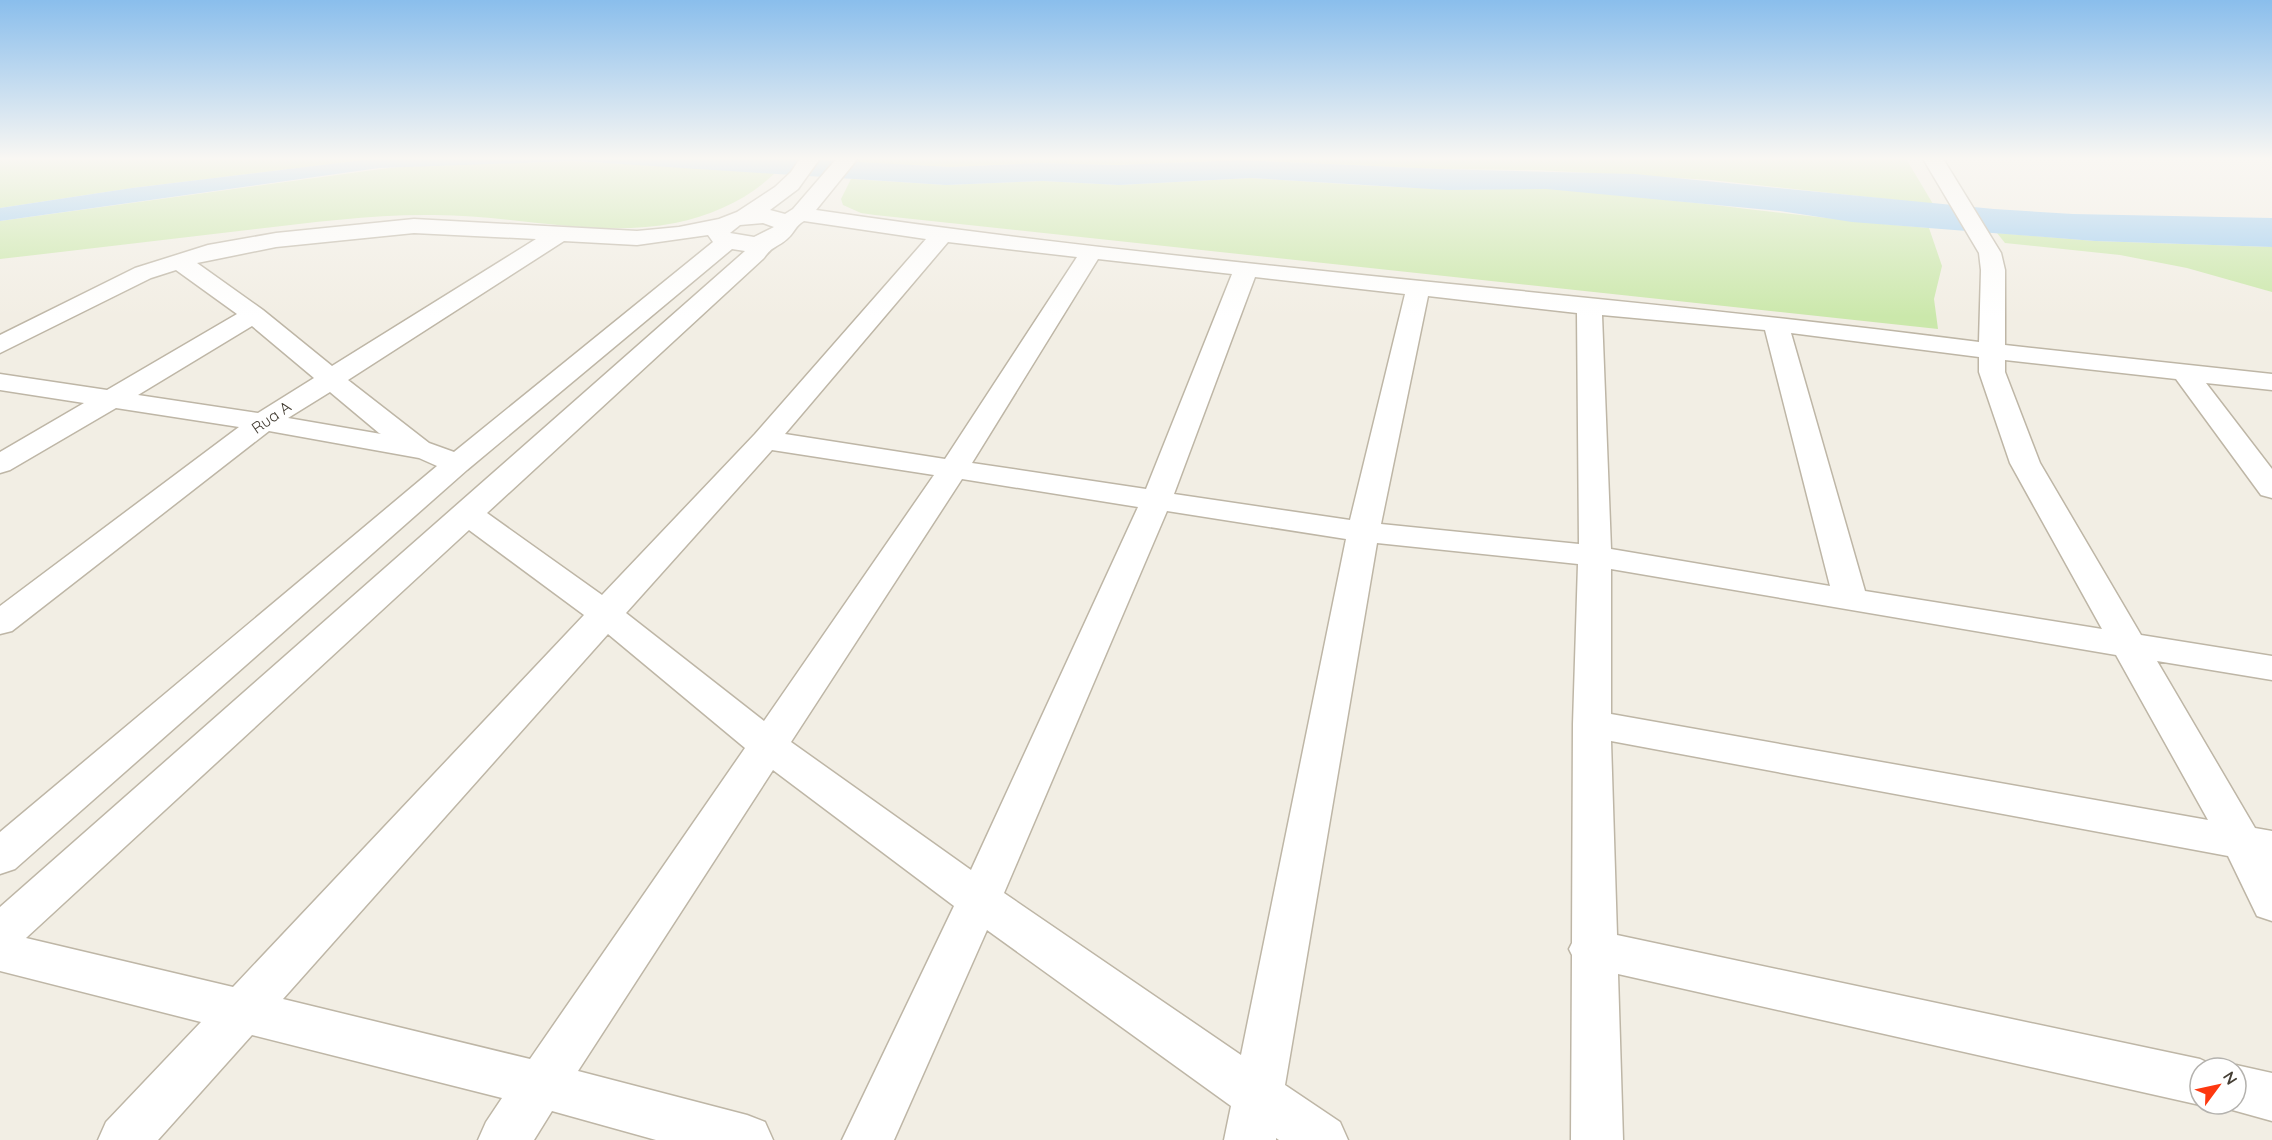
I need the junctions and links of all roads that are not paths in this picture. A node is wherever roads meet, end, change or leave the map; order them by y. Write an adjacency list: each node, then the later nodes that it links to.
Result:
1 (767, 210): 4 (street)
2 (776, 210): 4 (street)
3 (1964, 210): 15 (street)
4 (751, 228): 5 (street); 6 (street); 25 (street); 29 (street)
5 (942, 235): 7 (street); 22 (street)
6 (547, 236): 8 (street); 17 (street, Rua A)
7 (1092, 251): 9 (street); 26 (street)
8 (178, 260): 12 (street); 14 (street)
9 (1246, 269): 10 (street); 28 (street)
10 (1418, 288): 11 (street); 30 (street)
11 (1589, 307): 13 (street); 31 (street)
12 (254, 315): 17 (street); 20 (street)
13 (1776, 323): 15 (street); 32 (street)
14 (0, 345)
15 (1991, 351): 16 (street); 35 (street)
16 (2185, 373): 19 (street); 27 (street)
17 (330, 377): 21 (street, Rua A); 23 (street)
18 (0, 382): 20 (street)
19 (2272, 382)
20 (108, 401): 21 (street); 24 (street)
21 (263, 422): 23 (street); 34 (street, Rua A)
22 (765, 440): 26 (street); 33 (street)
23 (426, 451): 25 (street)
24 (0, 464)
25 (457, 464): 40 (street)
26 (954, 468): 28 (street); 38 (street)
27 (2272, 489)
28 (1157, 499): 30 (street); 41 (street)
29 (467, 513): 33 (street); 43 (street)
30 (1363, 532): 31 (street); 50 (street)
31 (1595, 556): 32 (street); 37 (street)
32 (1851, 600): 35 (street)
33 (605, 614): 38 (street); 46 (street)
34 (0, 623)
35 (2128, 645): 36 (street); 39 (street)
36 (2272, 668)
37 (1592, 723): 39 (street); 44 (street)
38 (769, 746): 41 (street); 48 (street)
39 (2257, 845): 42 (street)
40 (0, 857)
41 (979, 900): 50 (street); 55 (street)
42 (2272, 903)
43 (0, 934)
44 (1592, 949): 47 (street); 58 (street)
45 (0, 951): 46 (street)
46 (244, 1010): 48 (street); 52 (street)
47 (2188, 1079)
48 (542, 1085): 53 (street); 54 (street)
49 (2248, 1092): 51 (street)
50 (1260, 1094): 56 (street); 57 (street)
51 (2272, 1097)
52 (124, 1140)
53 (504, 1140)
54 (747, 1140)
55 (868, 1140)
56 (1250, 1140)
57 (1322, 1140)
58 (1597, 1140)

